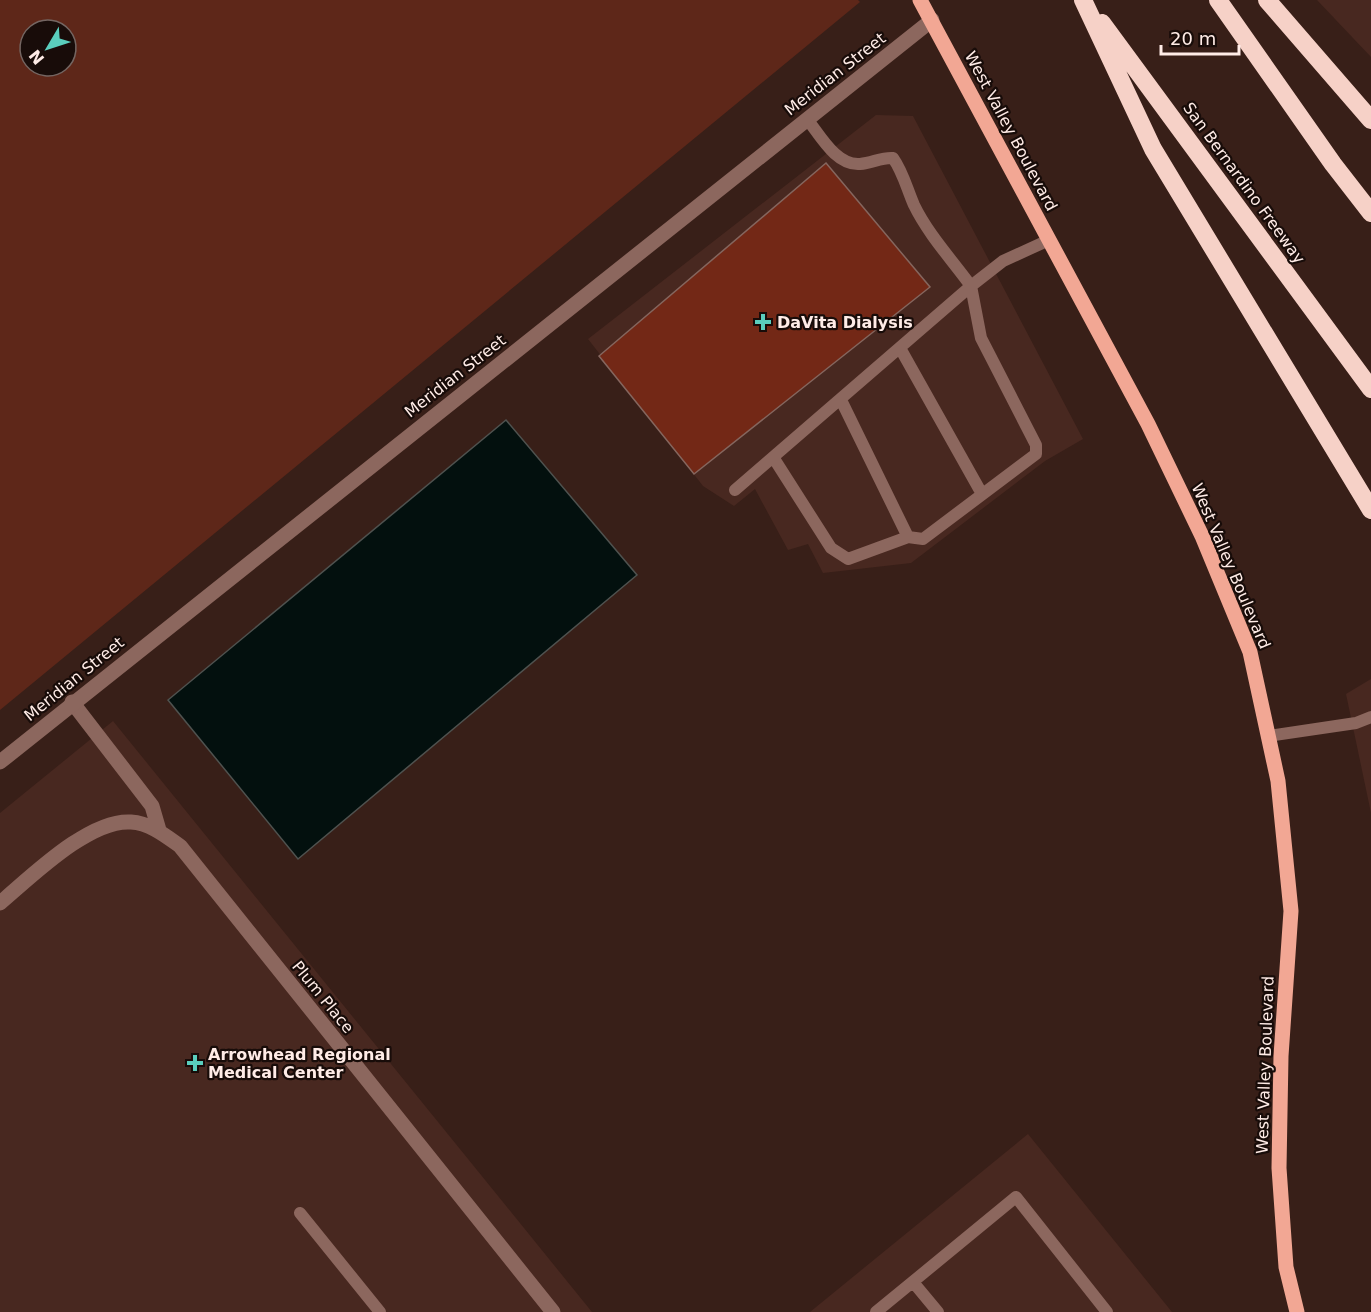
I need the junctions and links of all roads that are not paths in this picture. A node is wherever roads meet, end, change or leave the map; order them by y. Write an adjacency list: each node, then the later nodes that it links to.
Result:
1 (920, 0): 5 (main road, West Valley Boulevard)
2 (1084, 0): 12 (highway, San Bernardino Freeway); 17 (highway)
3 (1218, 0): 8 (highway)
4 (1267, 0): 7 (highway)
5 (932, 20): 6 (street, Meridian Street); 9 (main road, West Valley Boulevard)
6 (807, 119): 10 (lane); 19 (street, Meridian Street)
7 (1371, 120)
8 (1371, 213)
9 (1049, 240): 10 (lane); 21 (main road, West Valley Boulevard)
10 (971, 286): 11 (lane); 16 (lane)
11 (900, 348): 13 (lane); 16 (lane)
12 (1371, 389)
13 (841, 400): 14 (lane); 18 (lane)
14 (773, 457): 15 (lane); 18 (lane)
15 (735, 490)
16 (982, 494): 18 (lane)
17 (1371, 510)
18 (908, 537)
19 (72, 702): 22 (street, Meridian Street); 23 (street)
20 (1371, 717): 21 (lane)
21 (1268, 736): 32 (main road, West Valley Boulevard)
22 (0, 762)
23 (159, 830): 24 (street); 28 (street, Plum Place)
24 (0, 903)
25 (300, 1213): 27 (lane)
26 (913, 1282): 29 (lane); 30 (lane); 31 (lane)
27 (380, 1312)
28 (553, 1312)
29 (876, 1312)
30 (938, 1312)
31 (1107, 1312)
32 (1297, 1312)

